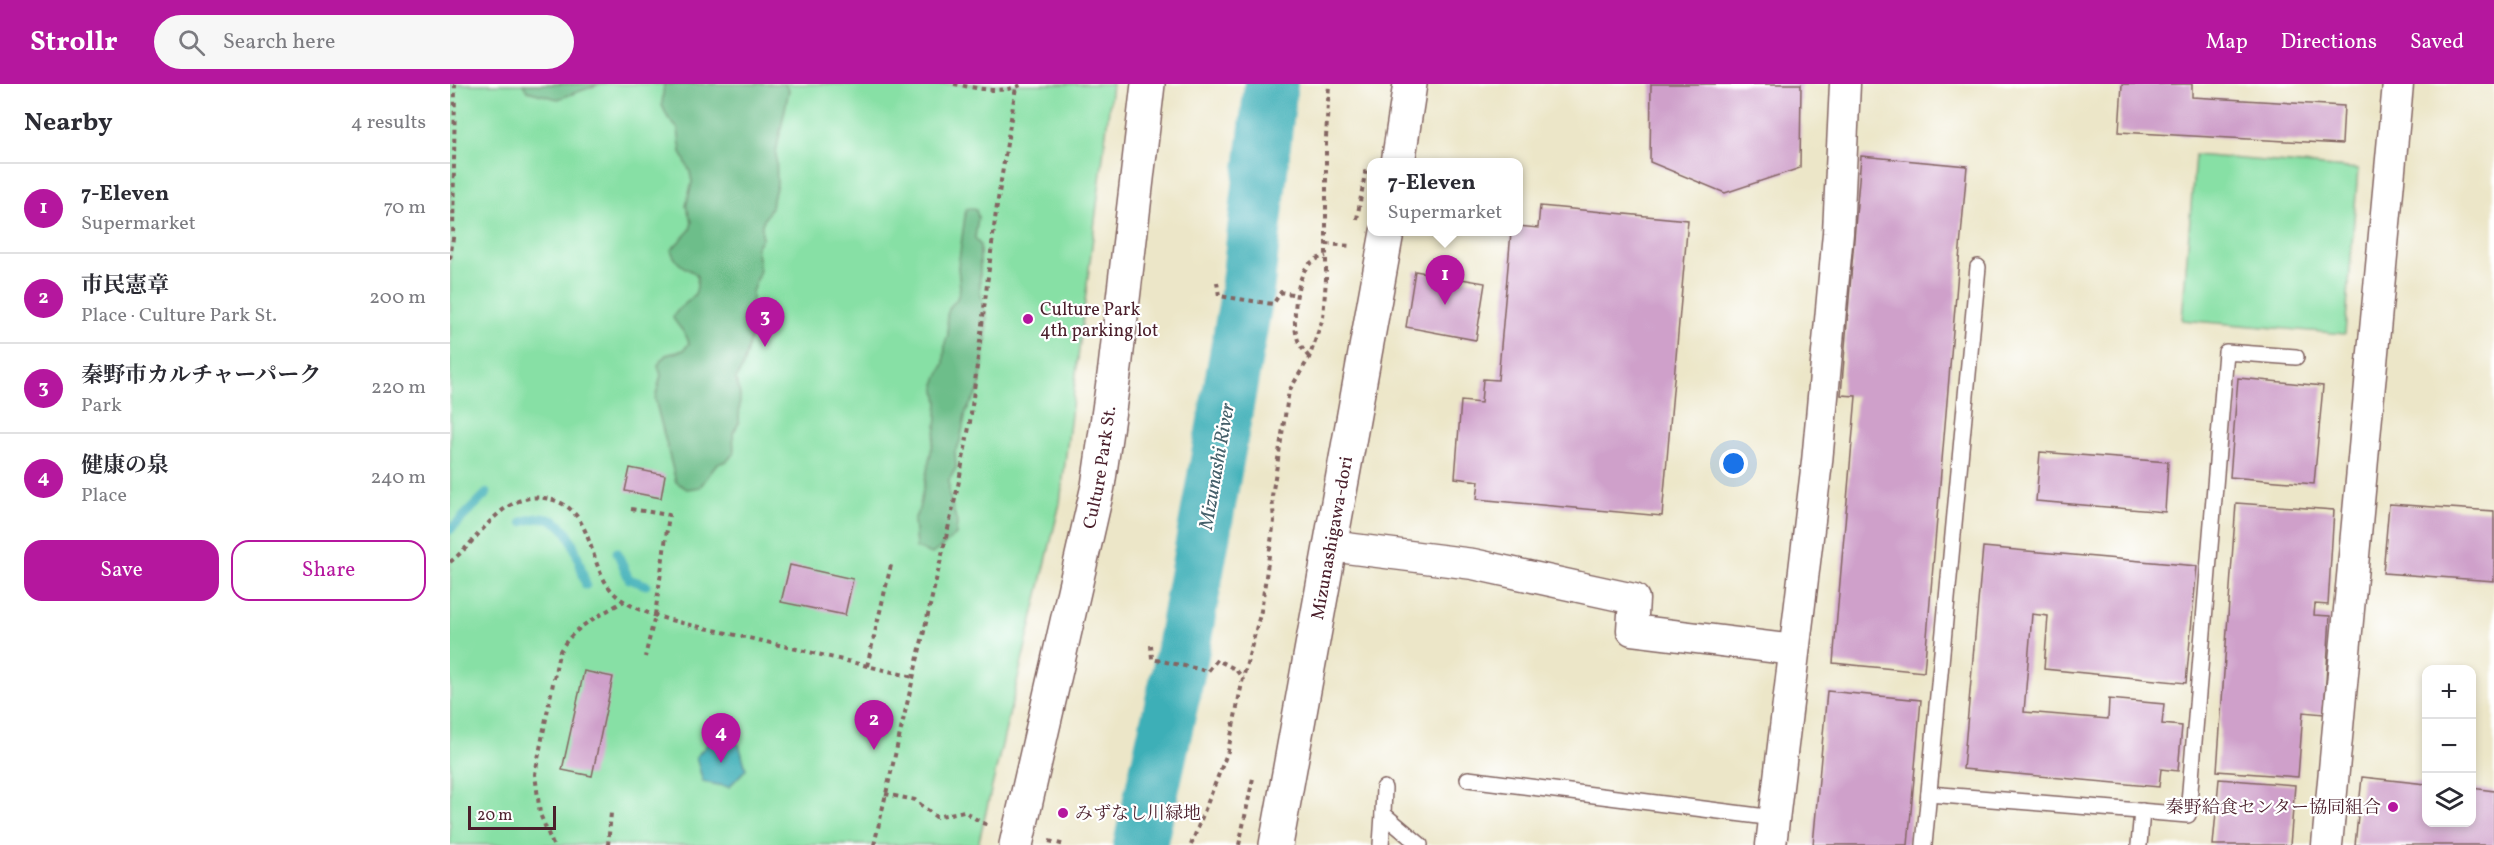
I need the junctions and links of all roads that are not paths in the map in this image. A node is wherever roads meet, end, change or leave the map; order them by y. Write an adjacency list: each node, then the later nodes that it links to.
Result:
1 (1148, 84): 17 (street, Culture Park St.)
2 (1410, 84): 5 (street)
3 (1845, 84): 10 (street)
4 (2398, 84): 23 (street)
5 (1399, 158)
6 (1386, 236): 9 (street, Mizunashigawa-dori)
7 (1978, 267): 13 (lane)
8 (2296, 357): 14 (lane)
9 (1330, 546): 10 (street); 18 (street, Mizunashigawa-dori)
10 (1794, 650): 16 (street)
11 (1468, 779): 16 (lane)
12 (1384, 789): 15 (lane)
13 (1929, 794): 14 (lane); 21 (lane)
14 (2142, 811): 22 (lane)
15 (1383, 814): 19 (lane); 20 (lane)
16 (1773, 831)
17 (1004, 835)
18 (1276, 845)
19 (1381, 845)
20 (1420, 845)
21 (1924, 845)
22 (2139, 845)
23 (2327, 845)

